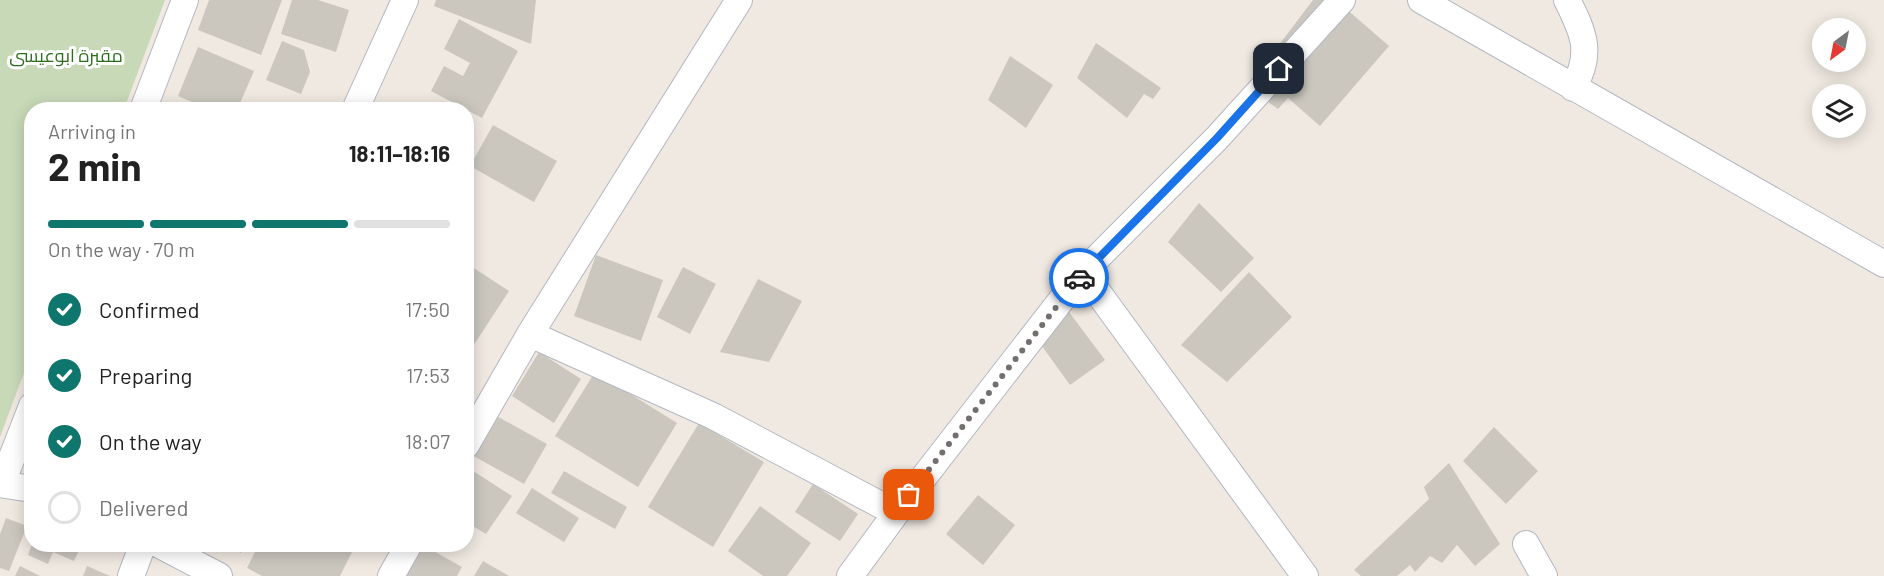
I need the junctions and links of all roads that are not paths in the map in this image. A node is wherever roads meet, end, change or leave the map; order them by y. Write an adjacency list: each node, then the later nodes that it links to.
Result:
1 (184, 0): 8 (street)
2 (405, 0): 9 (street)
3 (739, 0): 12 (street)
4 (1342, 0): 11 (street)
5 (1421, 0): 7 (street)
6 (1567, 0): 7 (street)
7 (1573, 88): 10 (street)
8 (146, 102)
9 (359, 102)
10 (1884, 264)
11 (1083, 272): 17 (street); 26 (street)
12 (530, 334): 14 (street); 17 (street)
13 (24, 426): 15 (street)
14 (474, 431)
15 (1, 484): 16 (street)
16 (24, 488)
17 (896, 513): 25 (street)
18 (1526, 544): 27 (street)
19 (151, 552): 22 (street)
20 (171, 552): 23 (street)
21 (404, 552): 24 (street)
22 (130, 576)
23 (219, 576)
24 (391, 576)
25 (850, 576)
26 (1305, 576)
27 (1544, 576)

